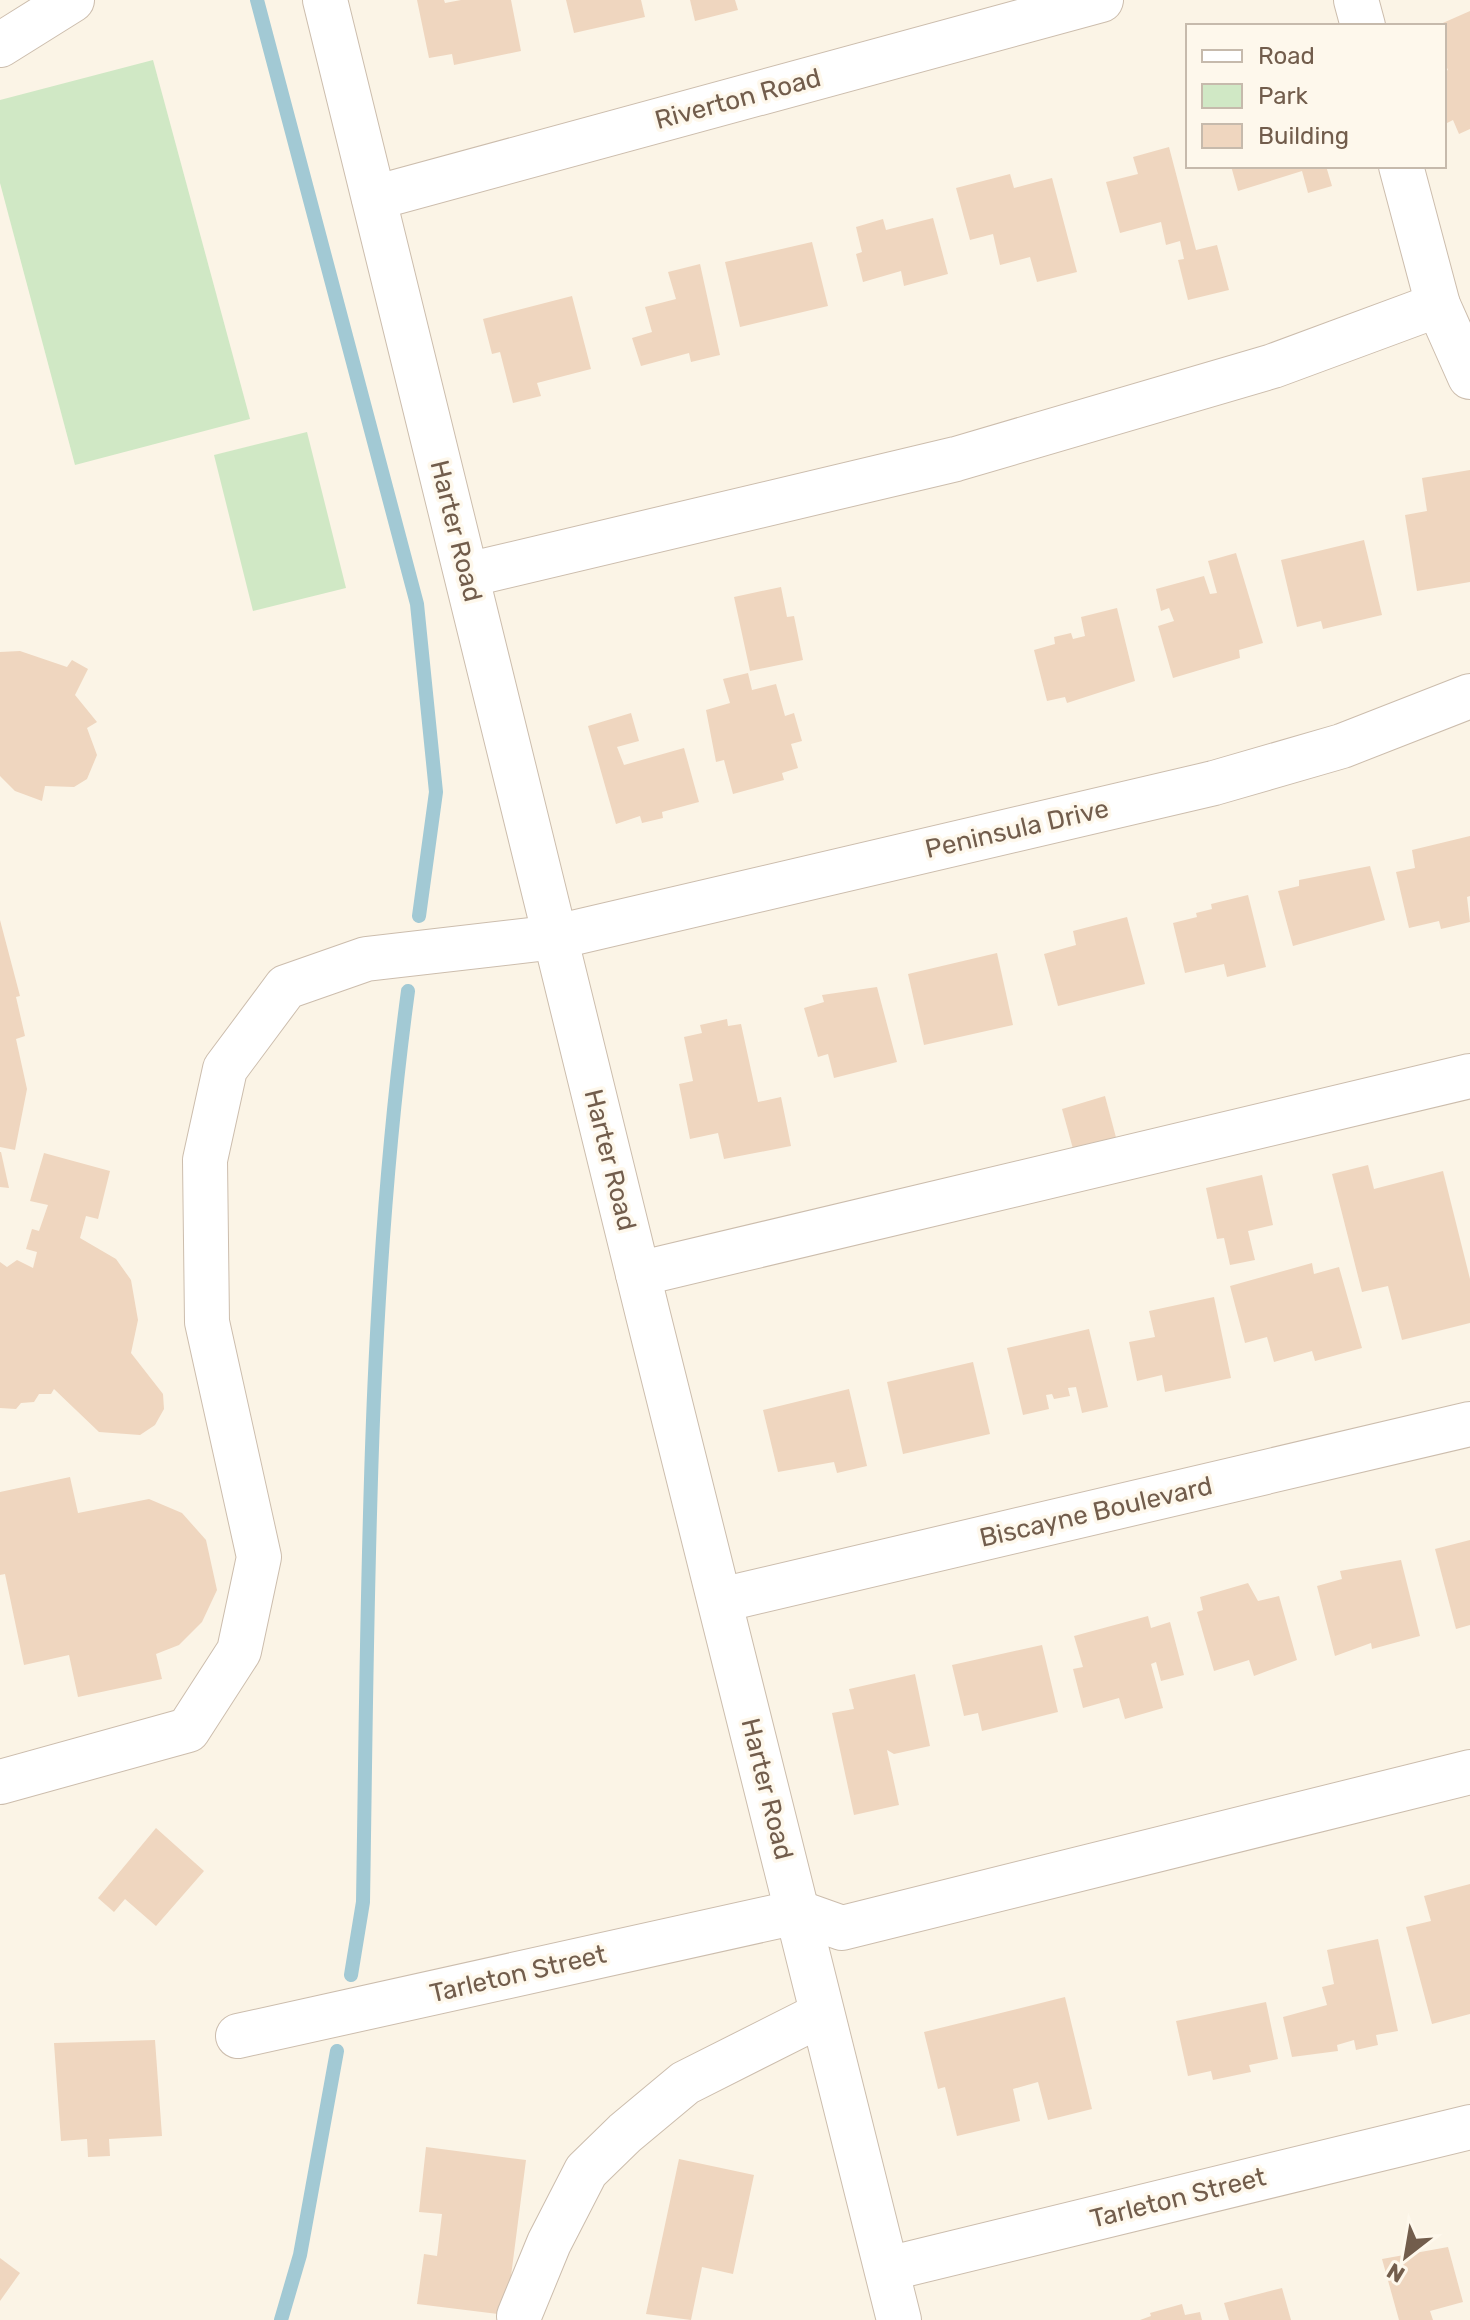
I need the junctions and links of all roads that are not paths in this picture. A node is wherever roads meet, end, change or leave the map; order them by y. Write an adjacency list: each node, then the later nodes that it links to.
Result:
1 (72, 0): 6 (street)
2 (325, 0): 8 (street, Harter Road)
3 (1101, 0): 8 (street, Riverton Road)
4 (1356, 0): 5 (street)
5 (1362, 24)
6 (0, 45)
7 (1402, 168): 9 (street)
8 (374, 198): 11 (street, Harter Road)
9 (1438, 305): 10 (street); 11 (street)
10 (1470, 377)
11 (467, 575): 13 (street, Harter Road)
12 (1470, 696): 13 (street, Peninsula Drive)
13 (556, 937): 15 (street, Harter Road); 18 (street, Peninsula Drive)
14 (1470, 1076): 15 (street)
15 (638, 1274): 17 (street, Harter Road)
16 (1470, 1424): 17 (street, Biscayne Boulevard)
17 (721, 1600): 20 (street, Harter Road)
18 (3, 1771)
19 (1470, 1772): 20 (street)
20 (797, 1912): 21 (street, Harter Road); 22 (street, Tarleton Street)
21 (822, 2014): 24 (street, Harter Road); 25 (street)
22 (238, 2036)
23 (1470, 2127): 24 (street, Tarleton Street)
24 (887, 2269): 26 (street, Harter Road)
25 (519, 2316)
26 (899, 2320)

